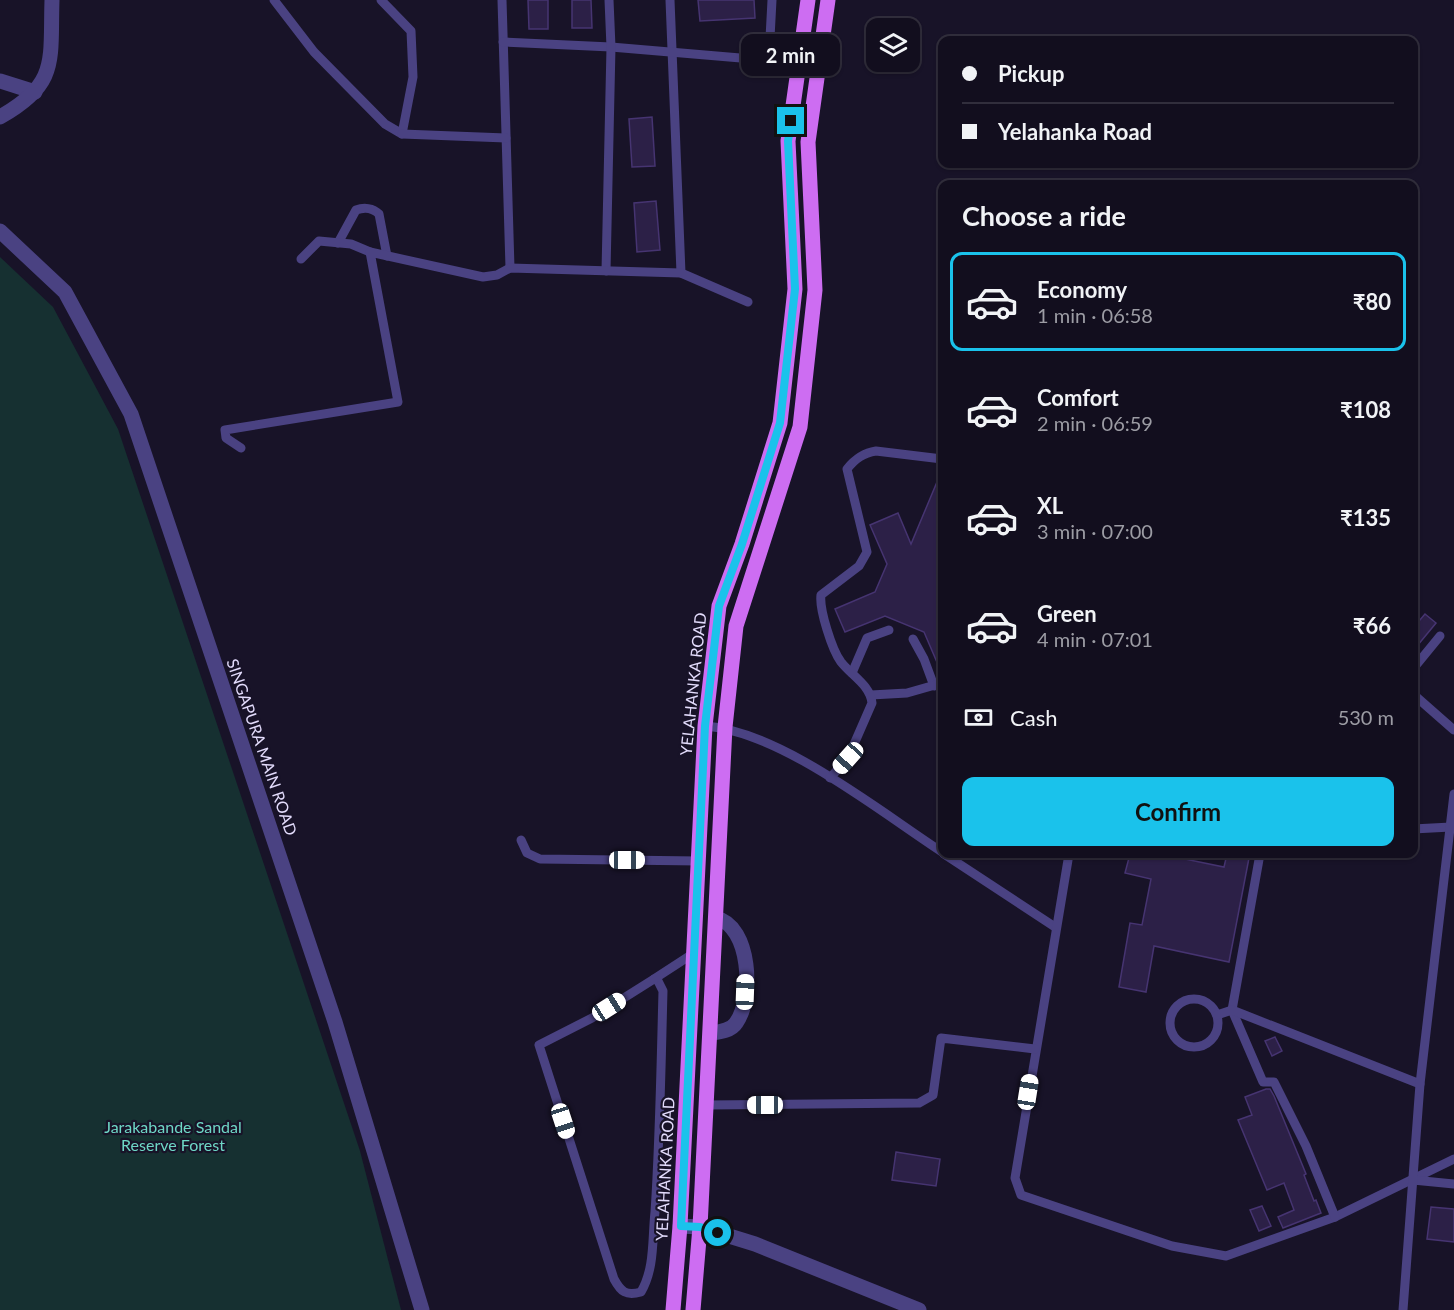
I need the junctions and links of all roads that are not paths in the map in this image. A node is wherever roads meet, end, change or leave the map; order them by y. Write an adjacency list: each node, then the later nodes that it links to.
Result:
1 (52, 0): 14 (street)
2 (274, 0): 16 (lane)
3 (381, 0): 16 (lane)
4 (502, 0): 10 (lane)
5 (609, 0): 11 (lane)
6 (670, 0): 12 (lane)
7 (772, 0): 12 (lane)
8 (808, 0): 37 (main road, YELAHANKA ROAD)
9 (828, 0): 38 (main road)
10 (503, 42): 11 (lane); 17 (lane)
11 (611, 47): 12 (lane); 24 (lane)
12 (672, 52): 25 (lane)
13 (0, 81): 14 (street)
14 (35, 92): 15 (street)
15 (0, 117)
16 (402, 134): 17 (lane)
17 (506, 138): 23 (lane)
18 (0, 231): 66 (street, SINGAPURA MAIN ROAD)
19 (338, 243): 20 (lane); 21 (lane); 22 (lane)
20 (370, 252): 21 (lane); 27 (lane)
21 (387, 256): 23 (lane)
22 (302, 259)
23 (510, 268): 24 (lane)
24 (606, 271): 25 (lane)
25 (681, 273): 26 (lane)
26 (748, 302)
27 (241, 448)
28 (938, 459): 33 (lane)
29 (889, 630): 33 (lane)
30 (1440, 636): 32 (lane)
31 (913, 639): 34 (lane)
32 (1418, 663)
33 (852, 673): 35 (lane)
34 (938, 685): 35 (lane)
35 (871, 695): 40 (lane)
36 (1418, 698): 39 (lane)
37 (705, 726): 38 (lane); 49 (main road, YELAHANKA ROAD)
38 (725, 728): 40 (lane); 50 (main road)
39 (1454, 730)
40 (830, 778): 45 (lane)
41 (1454, 794): 42 (lane)
42 (1451, 827): 43 (lane); 58 (lane)
43 (1418, 829)
44 (522, 840): 49 (lane)
45 (938, 850)
46 (951, 858): 51 (lane)
47 (1068, 858): 51 (lane)
48 (1259, 858): 54 (lane)
49 (699, 861): 52 (main road, YELAHANKA ROAD)
50 (716, 918): 56 (main road); 56 (street)
51 (1055, 927): 57 (lane)
52 (694, 953): 53 (lane); 64 (main road, YELAHANKA ROAD)
53 (654, 979): 53 (lane)
54 (1232, 1010): 55 (lane); 58 (lane); 63 (lane)
55 (1217, 1015): 55 (lane)
56 (711, 1034): 59 (main road)
57 (1035, 1049): 59 (lane); 63 (lane)
58 (1420, 1084): 61 (lane)
59 (707, 1105): 65 (main road)
60 (1454, 1159): 61 (lane)
61 (1413, 1180): 62 (lane); 63 (lane); 70 (lane)
62 (1454, 1184)
63 (1335, 1217)
64 (681, 1226): 65 (street); 67 (main road, YELAHANKA ROAD)
65 (700, 1227): 68 (main road); 69 (street)
66 (422, 1310)
67 (672, 1310)
68 (693, 1310)
69 (919, 1310)
70 (1403, 1310)

